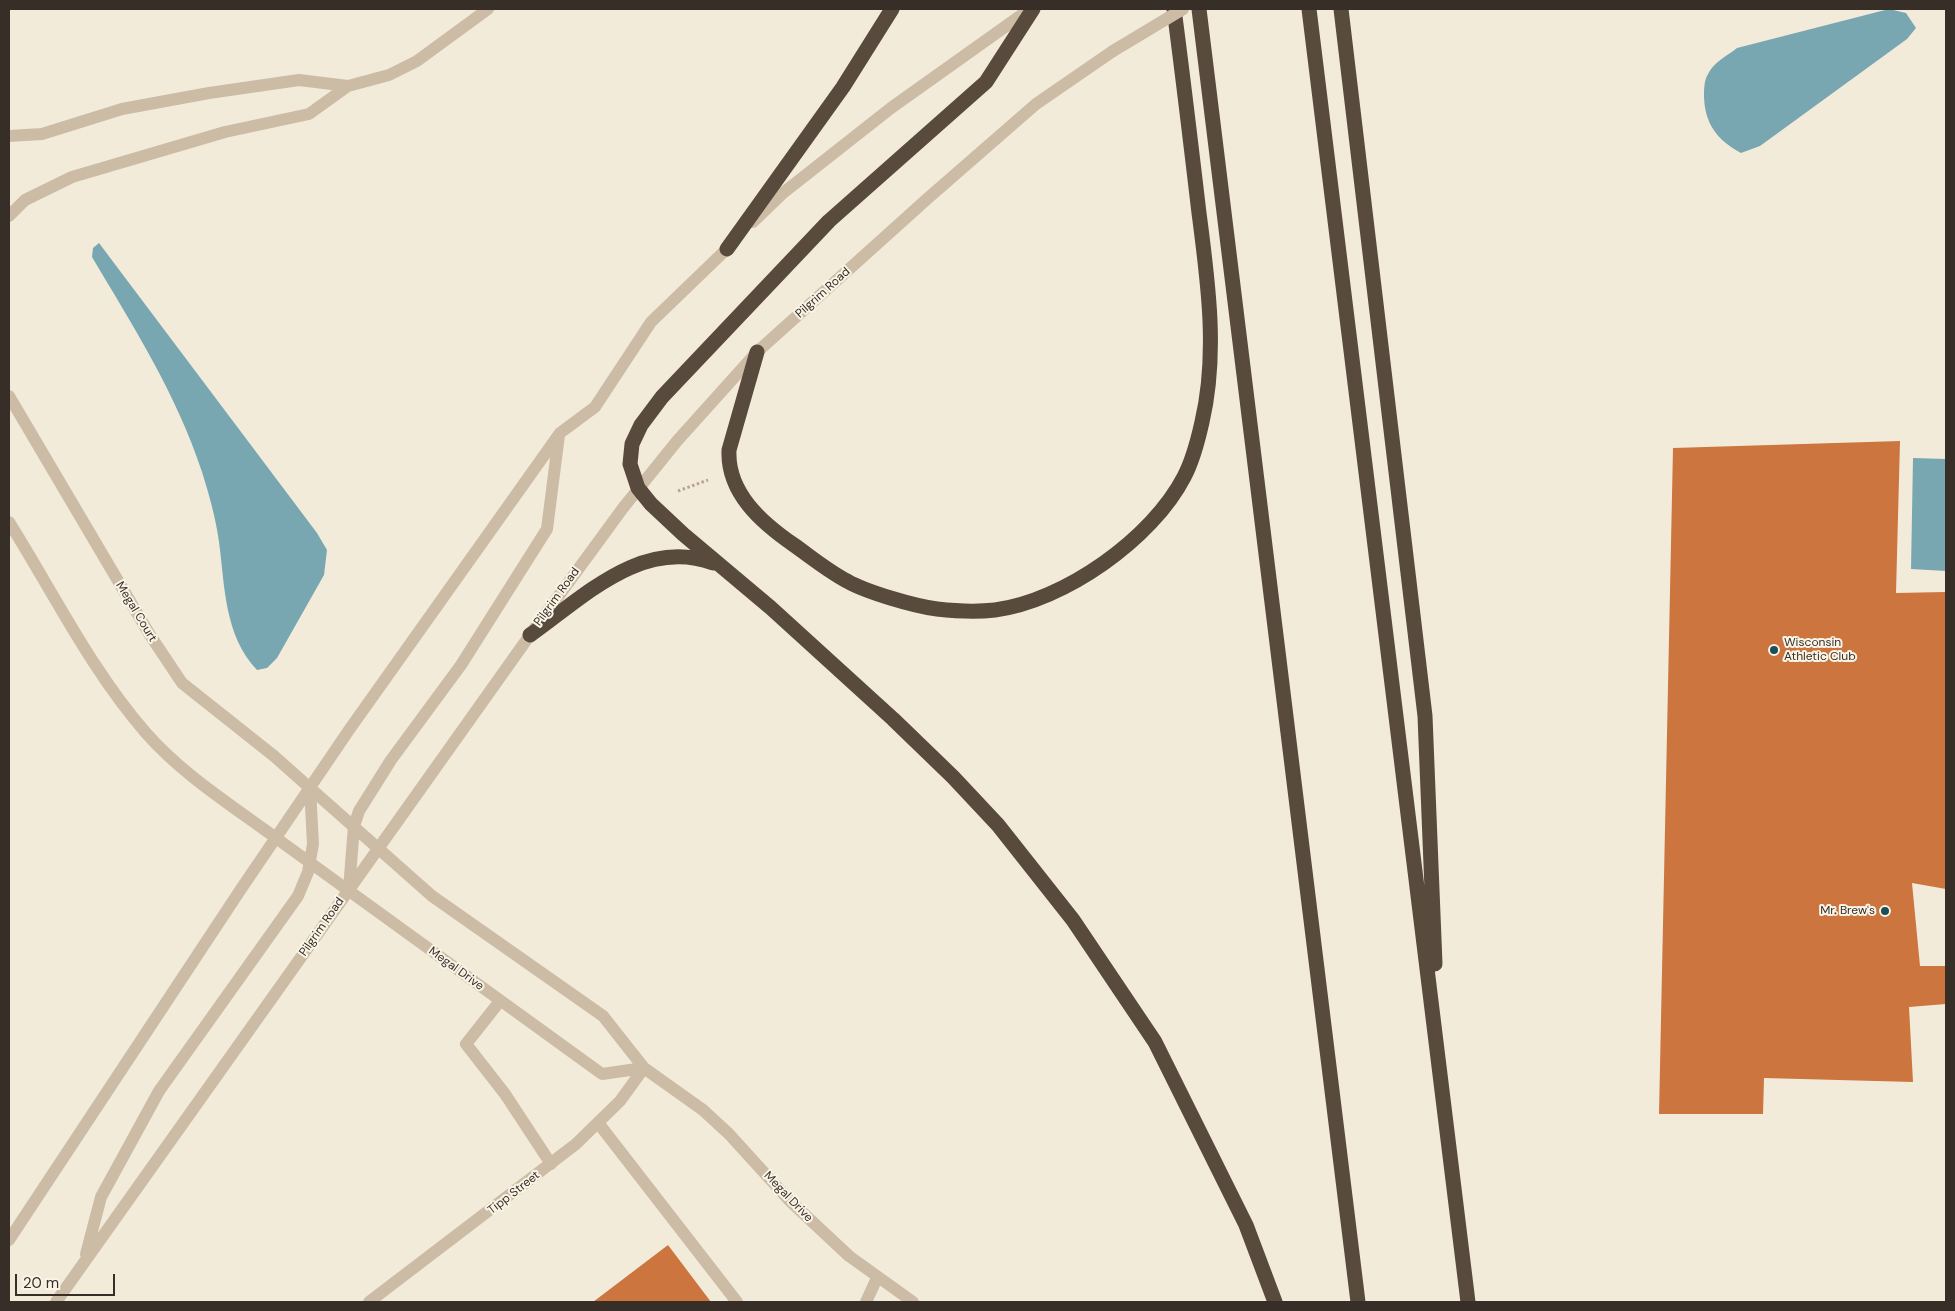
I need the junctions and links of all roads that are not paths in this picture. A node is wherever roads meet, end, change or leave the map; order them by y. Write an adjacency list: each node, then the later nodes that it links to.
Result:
1 (488, 9): 9 (street)
2 (892, 9): 12 (highway)
3 (1031, 9): 12 (street); 16 (highway)
4 (1174, 9): 13 (highway)
5 (1183, 9): 13 (street, Pilgrim Road, bridge)
6 (1199, 9): 40 (highway)
7 (1309, 9): 28 (highway)
8 (1341, 9): 28 (highway)
9 (348, 86): 10 (street); 11 (street)
10 (9, 136)
11 (9, 216)
12 (727, 249): 15 (street)
13 (757, 352): 16 (street, Pilgrim Road)
14 (9, 396): 20 (street, Megal Court)
15 (560, 433): 20 (street); 21 (street)
16 (638, 488): 18 (highway); 19 (street, Pilgrim Road)
17 (9, 522): 22 (street)
18 (721, 567): 19 (highway); 39 (highway)
19 (530, 635): 23 (street, Pilgrim Road)
20 (310, 788): 21 (street, Megal Drive); 22 (street); 24 (street)
21 (354, 826): 23 (street, Megal Drive); 25 (street)
22 (276, 838): 24 (street, Megal Drive); 31 (street)
23 (378, 848): 25 (street, Pilgrim Road); 27 (street, Megal Drive)
24 (310, 862): 25 (street, Megal Drive); 32 (street)
25 (349, 890): 26 (street, Megal Drive); 32 (street, Pilgrim Road)
26 (500, 1001): 27 (street, Megal Drive); 30 (street)
27 (644, 1068): 29 (street, Tipp Street); 33 (street, Megal Drive)
28 (1440, 1073): 41 (highway)
29 (599, 1124): 30 (street, Tipp Street); 36 (street)
30 (551, 1164): 35 (street, Tipp Street)
31 (9, 1240)
32 (84, 1263): 34 (street, Pilgrim Road)
33 (877, 1278): 37 (street); 38 (street, Megal Drive)
34 (56, 1302)
35 (369, 1302)
36 (737, 1302)
37 (866, 1302)
38 (913, 1302)
39 (1274, 1302)
40 (1358, 1302)
41 (1468, 1302)

